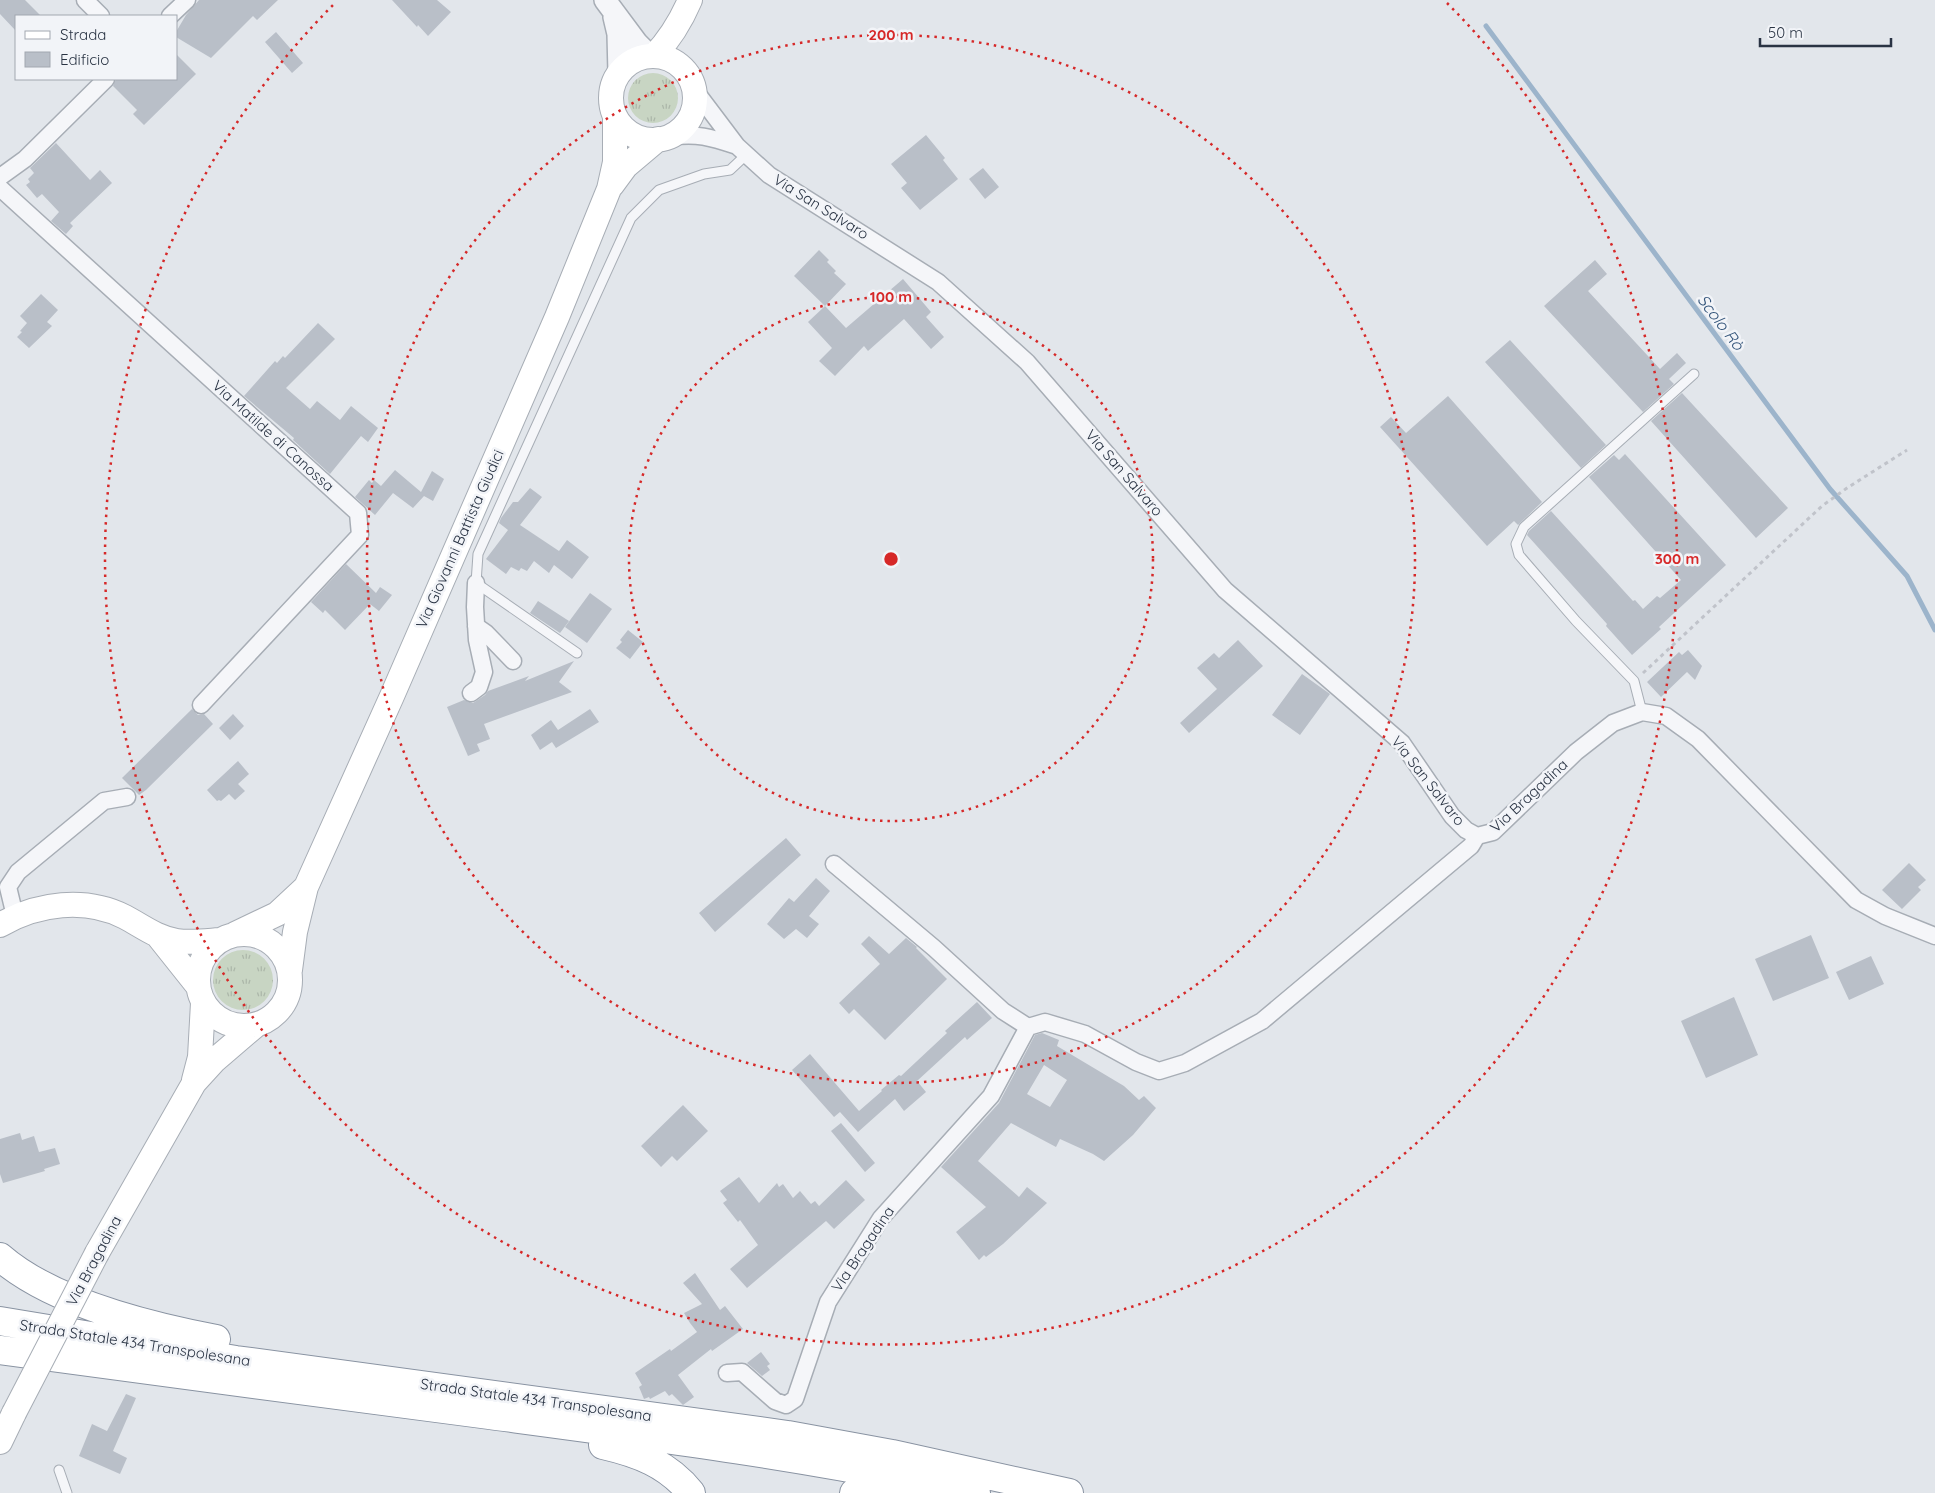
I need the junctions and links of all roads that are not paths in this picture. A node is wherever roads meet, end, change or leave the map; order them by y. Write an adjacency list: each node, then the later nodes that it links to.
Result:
1 (85, 0): 5 (street)
2 (187, 0): 6 (street)
3 (609, 6): 7 (street); 8 (street)
4 (687, 8): 7 (main road, Via Giovanni Battista Giudici); 10 (main road, Via Giovanni Battista Giudici)
5 (101, 15)
6 (171, 15)
7 (652, 56): 8 (main road, Via Giovanni Battista Giudici); 10 (main road)
8 (619, 74): 11 (main road, Via Giovanni Battista Giudici)
9 (105, 80): 14 (street)
10 (691, 83): 12 (main road, Via Giovanni Battista Giudici); 13 (street, Via San Salvaro)
11 (615, 116): 12 (main road); 16 (main road, Via Giovanni Battista Giudici)
12 (664, 138): 13 (street, Via San Salvaro); 16 (main road, Via Giovanni Battista Giudici)
13 (742, 150): 18 (lane); 26 (street, Via San Salvaro)
14 (0, 178)
15 (0, 188): 23 (street, Via Matilde di Canossa)
16 (609, 189): 28 (main road, Via Giovanni Battista Giudici)
17 (1694, 374): 24 (lane)
18 (476, 583): 19 (street); 20 (lane)
19 (476, 626): 21 (street); 22 (street)
20 (577, 653)
21 (513, 661)
22 (471, 693)
23 (201, 705)
24 (1642, 712): 26 (street, Via Bragadina); 31 (street)
25 (127, 797): 29 (street)
26 (1478, 836): 36 (street, Via Bragadina)
27 (834, 864): 36 (street)
28 (306, 887): 32 (main road, Via Giovanni Battista Giudici); 33 (main road, Via Giovanni Battista Giudici)
29 (8, 920): 30 (main road)
30 (158, 936): 32 (main road); 34 (main road)
31 (1935, 936)
32 (227, 937): 33 (main road); 34 (main road)
33 (290, 970): 35 (main road)
34 (200, 994): 35 (main road); 37 (main road, Via Bragadina)
35 (256, 1025): 37 (main road, Via Bragadina)
36 (1028, 1027): 41 (street, Via Bragadina)
37 (194, 1082): 44 (main road, Via Bragadina, bridge)
38 (0, 1257): 42 (highway)
39 (0, 1321): 42 (highway, Strada Statale 434 Transpolesana)
40 (0, 1350): 43 (highway, Strada Statale 434 Transpolesana)
41 (727, 1374)
42 (418, 1384): 51 (highway, Strada Statale 434 Transpolesana)
43 (352, 1397): 47 (highway); 50 (highway, Strada Statale 434 Transpolesana)
44 (0, 1442)
45 (59, 1470): 46 (lane)
46 (67, 1493)
47 (691, 1493)
48 (854, 1493): 49 (highway)
49 (914, 1493)
50 (976, 1493)
51 (1069, 1493)

